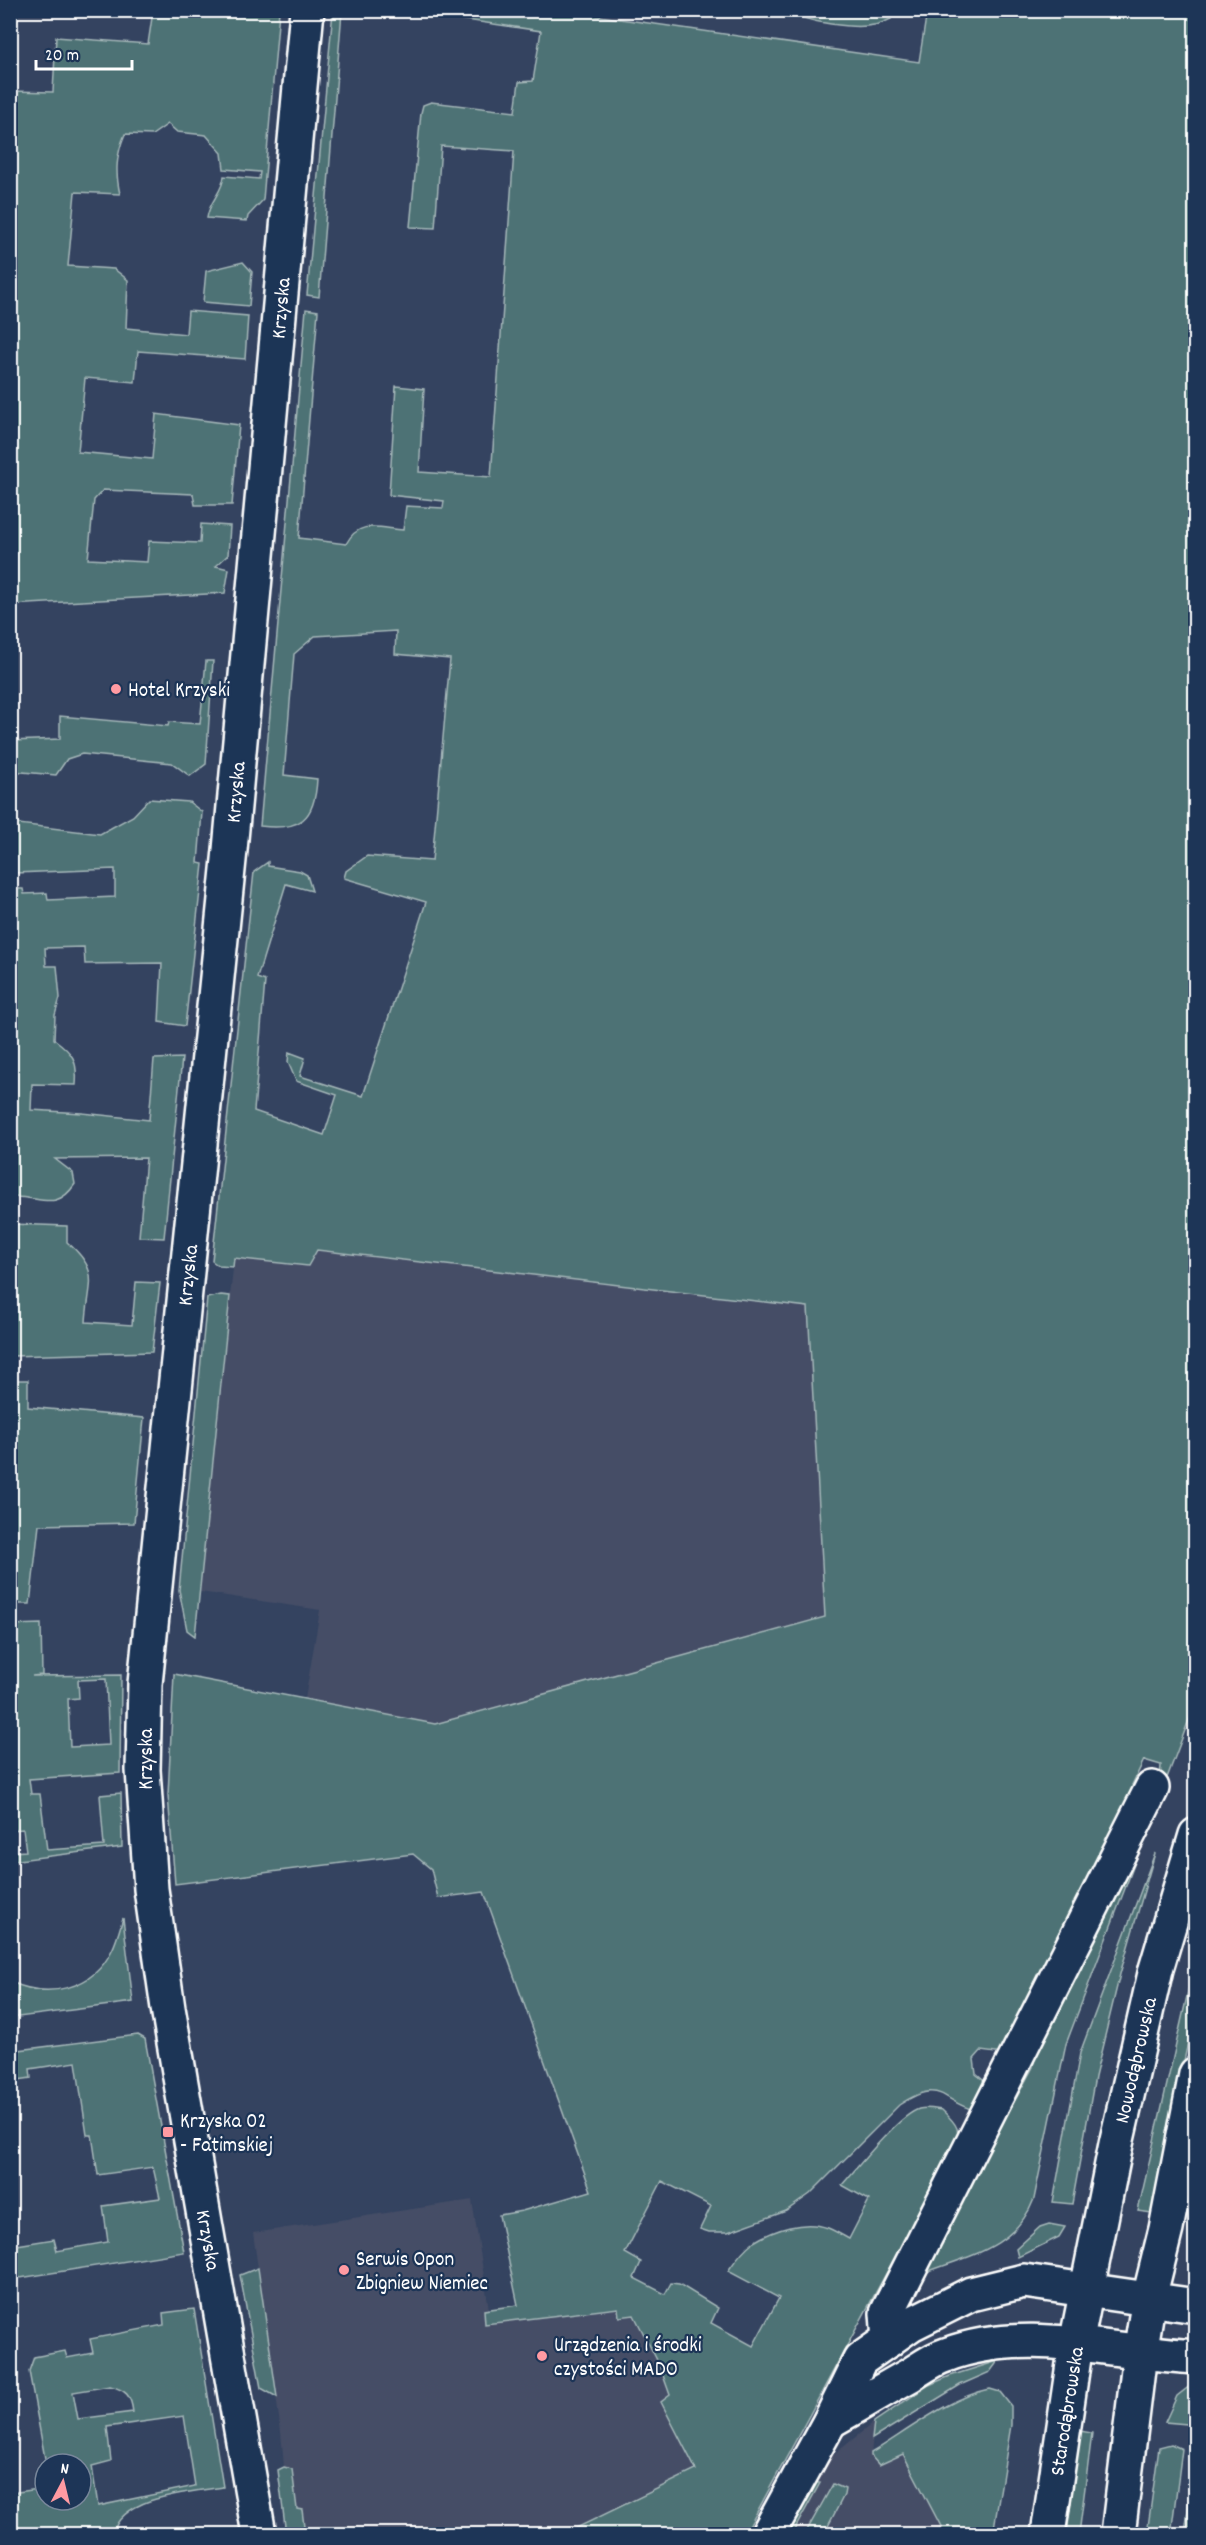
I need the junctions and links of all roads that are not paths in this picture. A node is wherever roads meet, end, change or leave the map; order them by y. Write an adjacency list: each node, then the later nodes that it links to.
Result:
1 (307, 10): 13 (street, Krzyska)
2 (1152, 1788): 8 (street)
3 (1196, 1835): 5 (street, Nowodąbrowska)
4 (1196, 2074): 6 (street)
5 (1088, 2289): 6 (street); 8 (street); 9 (street, Starodąbrowska)
6 (1149, 2298): 7 (street); 10 (street)
7 (1196, 2306)
8 (889, 2340): 12 (street)
9 (1076, 2344): 10 (street); 12 (street); 15 (street, Starodąbrowska)
10 (1140, 2354): 11 (street); 16 (street)
11 (1196, 2357)
12 (830, 2421): 14 (street)
13 (259, 2535)
14 (768, 2535)
15 (1048, 2535)
16 (1118, 2535)

